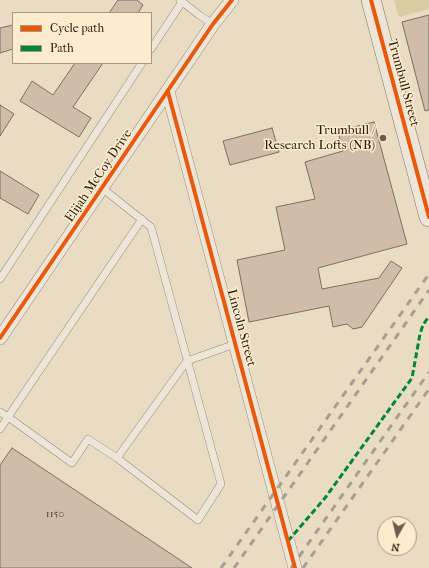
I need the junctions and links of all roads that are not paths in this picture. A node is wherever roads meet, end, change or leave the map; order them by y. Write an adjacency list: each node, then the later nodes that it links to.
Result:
1 (232, 0): 4 (street, Elijah McCoy Drive)
2 (371, 0): 9 (street, Trumbull Street)
3 (181, 1): 4 (lane); 5 (lane)
4 (213, 24): 7 (street, Elijah McCoy Drive)
5 (152, 47)
6 (141, 64): 11 (lane)
7 (168, 92): 8 (street, Elijah McCoy Drive); 13 (street, Lincoln Street)
8 (102, 188): 10 (lane); 12 (street, Elijah McCoy Drive)
9 (429, 218)
10 (142, 219): 14 (lane); 16 (lane)
11 (0, 279)
12 (0, 338)
13 (235, 344): 14 (lane); 19 (street, Lincoln Street)
14 (187, 361): 18 (lane); 18 (lane)
15 (0, 412): 16 (lane)
16 (8, 417): 17 (lane); 18 (lane)
17 (0, 429)
18 (117, 458)
19 (295, 568)

